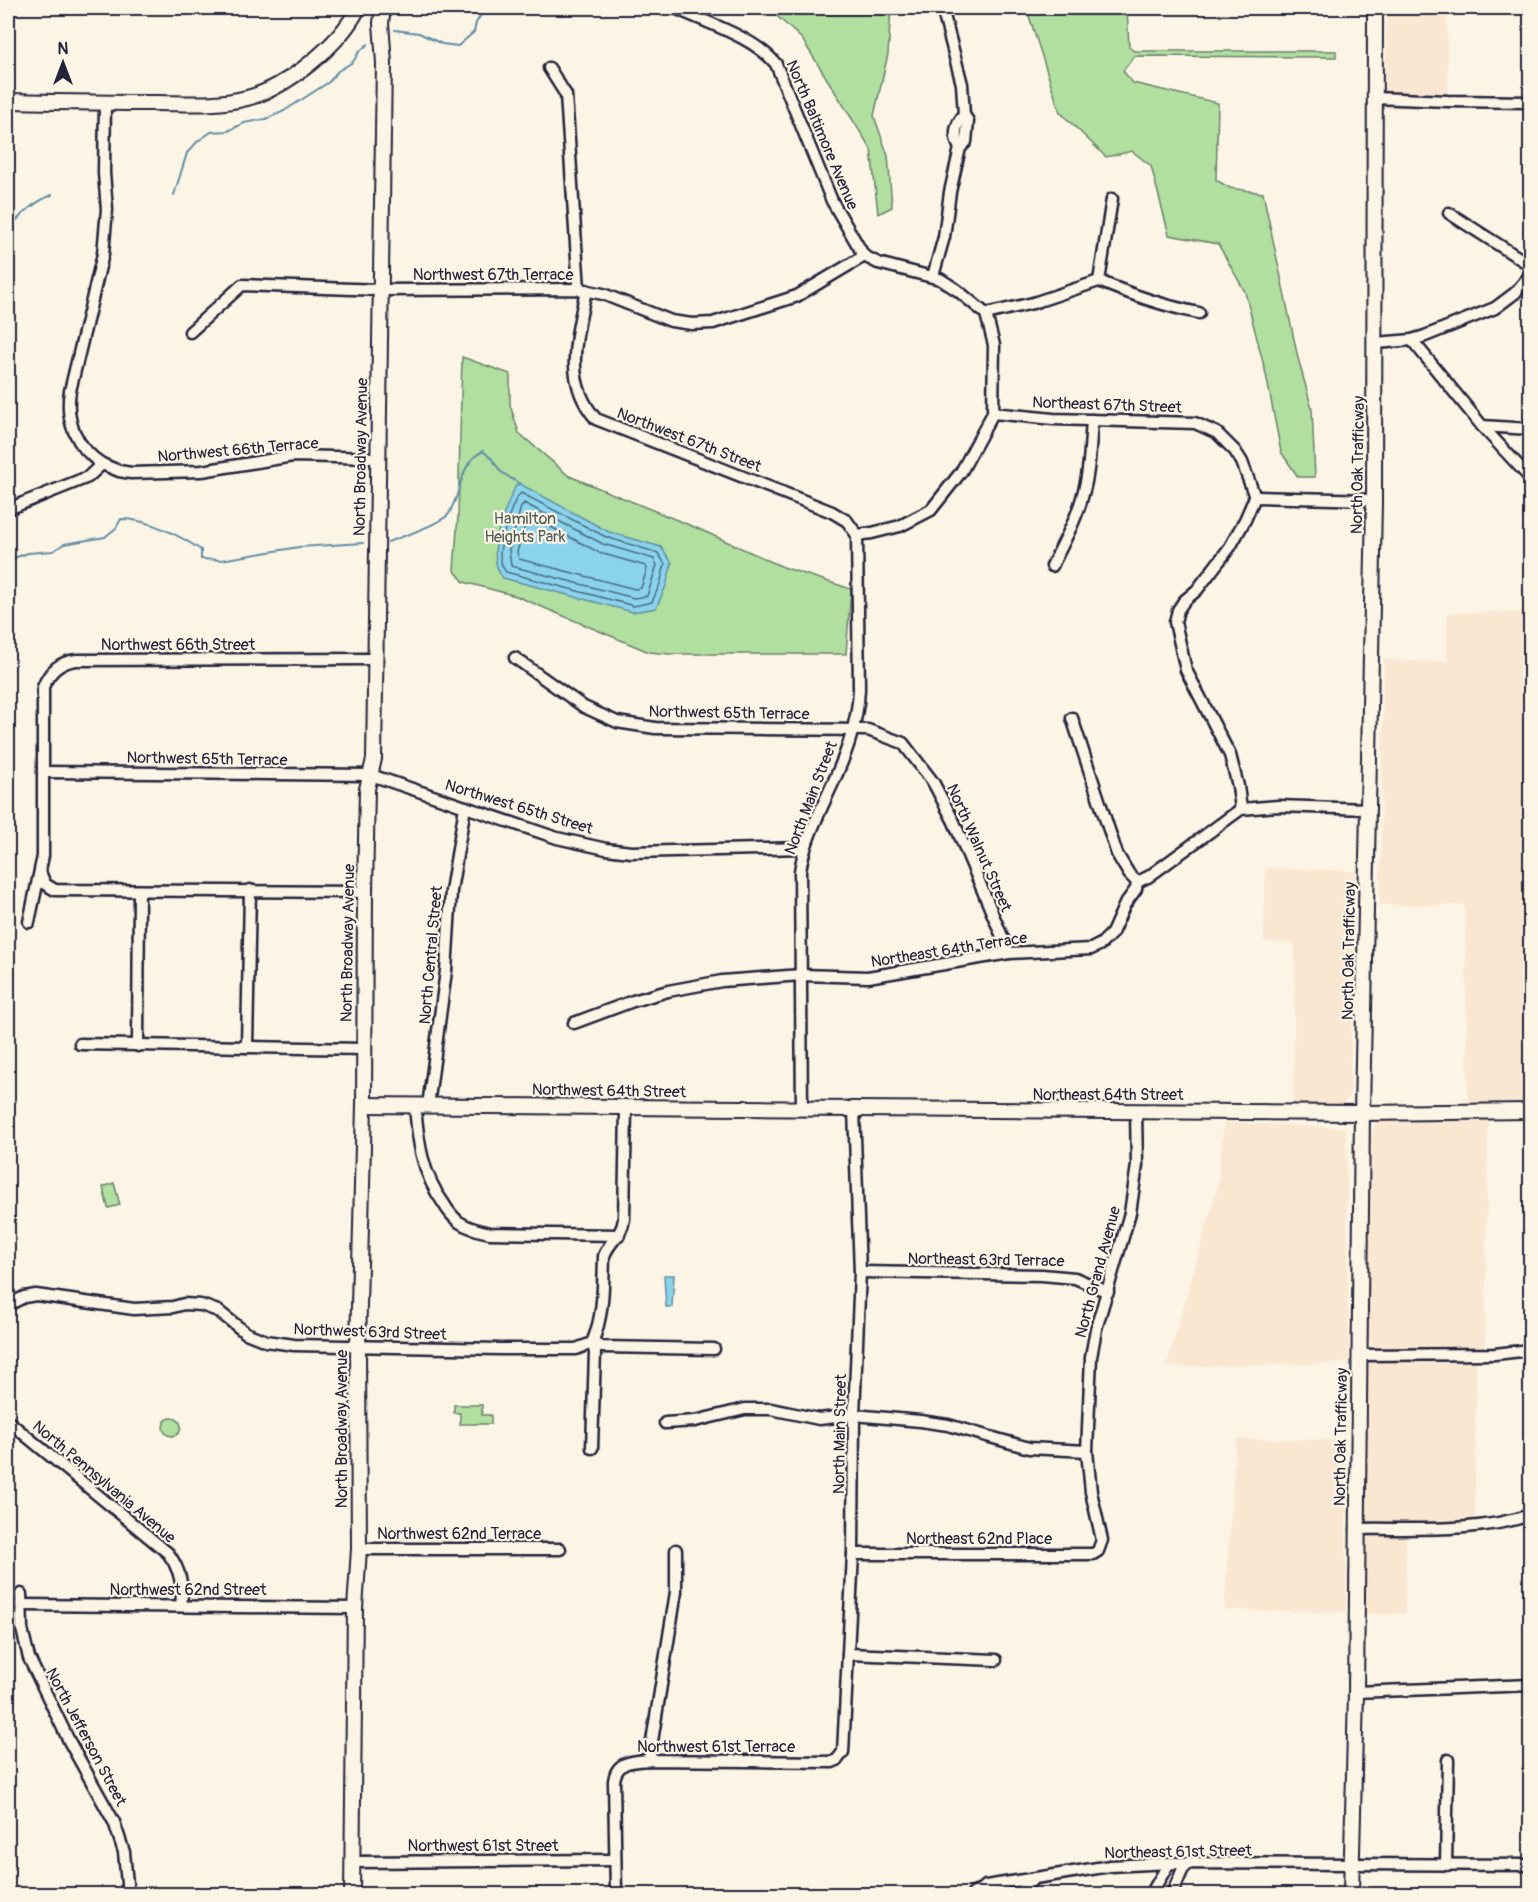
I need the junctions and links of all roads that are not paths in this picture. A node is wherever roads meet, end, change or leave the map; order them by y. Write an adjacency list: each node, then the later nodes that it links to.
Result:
1 (383, 8): 6 (street, North Broadway Avenue)
2 (675, 8): 14 (street, North Baltimore Avenue)
3 (942, 8): 17 (street)
4 (1376, 8): 8 (street, North Oak Trafficway)
5 (357, 9): 6 (street); 11 (street)
6 (381, 23): 19 (street, North Broadway Avenue)
7 (549, 68): 20 (street, Northwest 67th Street)
8 (1375, 98): 10 (street); 25 (street, North Oak Trafficway)
9 (8, 102): 11 (street)
10 (1530, 102)
11 (105, 103): 31 (street)
12 (1112, 199): 18 (street)
13 (1449, 213): 15 (street)
14 (864, 256): 17 (street); 20 (street, Northwest 67th Terrace)
15 (1530, 265)
16 (1530, 275): 24 (street)
17 (933, 276): 22 (street)
18 (1099, 281): 21 (street); 22 (street)
19 (381, 290): 20 (street, Northwest 67th Terrace); 23 (street, Northwest 67th Terrace); 30 (street, North Broadway Avenue)
20 (583, 290): 36 (street, Northwest 67th Street)
21 (1199, 312)
22 (986, 314): 26 (street)
23 (190, 332)
24 (1412, 340): 25 (street); 28 (street)
25 (1376, 344): 34 (street, North Oak Trafficway)
26 (993, 413): 27 (street, Northeast 67th Street); 36 (street)
27 (1092, 420): 33 (street, Northeast 67th Street); 37 (street)
28 (1482, 426): 29 (street); 32 (street)
29 (1530, 429)
30 (377, 458): 31 (street, Northwest 66th Terrace); 39 (street, North Broadway Avenue)
31 (102, 464): 35 (street)
32 (1530, 478)
33 (1255, 497): 34 (street); 45 (street)
34 (1374, 500): 46 (street, North Oak Trafficway)
35 (8, 509)
36 (857, 535): 41 (street, North Main Street)
37 (1052, 566)
38 (515, 658): 41 (street, Northwest 65th Terrace)
39 (374, 659): 42 (street, Northwest 66th Street); 43 (street, North Broadway Avenue)
40 (1072, 718): 49 (street)
41 (854, 729): 47 (street, North Main Street); 54 (street, North Walnut Street)
42 (43, 772): 43 (street, Northwest 65th Terrace); 48 (street)
43 (371, 775): 44 (street, Northwest 65th Street); 52 (street, North Broadway Avenue)
44 (465, 807): 47 (street, Northwest 65th Street); 62 (street, North Central Street)
45 (1241, 809): 46 (street); 49 (street)
46 (1368, 809): 68 (street, North Oak Trafficway)
47 (804, 848): 55 (street, North Main Street)
48 (40, 872): 50 (street); 53 (street)
49 (1137, 882): 54 (street, Northeast 64th Terrace)
50 (139, 891): 51 (street); 58 (street)
51 (250, 891): 52 (street); 59 (street)
52 (365, 892): 60 (street, North Broadway Avenue)
53 (29, 922)
54 (1009, 953): 55 (street, Northeast 64th Terrace)
55 (801, 975): 56 (street, Northeast 64th Terrace); 64 (street, North Main Street)
56 (574, 1023)
57 (80, 1044): 58 (street)
58 (138, 1046): 59 (street)
59 (246, 1047): 60 (street)
60 (364, 1048): 61 (street, North Broadway Avenue)
61 (364, 1105): 62 (street, Northwest 64th Street); 74 (street, North Broadway Avenue)
62 (421, 1106): 63 (street, Northwest 64th Street); 69 (street, North Central Street)
63 (626, 1108): 64 (street, Northwest 64th Street); 69 (street)
64 (802, 1109): 65 (street, Northwest 64th Street)
65 (854, 1110): 67 (street, Northeast 64th Street); 70 (street, North Main Street)
66 (1530, 1111): 68 (street, Northeast 64th Street)
67 (1136, 1112): 68 (street, Northeast 64th Street); 71 (street, North Grand Avenue)
68 (1362, 1113): 77 (street, North Oak Trafficway)
69 (619, 1235): 73 (street)
70 (860, 1272): 71 (street, Northeast 63rd Terrace); 78 (street, North Main Street)
71 (1107, 1292): 82 (street, North Grand Avenue)
72 (8, 1305): 74 (street, Northwest 63rd Street)
73 (592, 1343): 74 (street, Northwest 63rd Street); 75 (street, Northwest 63rd Street); 81 (street)
74 (358, 1346): 86 (street, North Broadway Avenue)
75 (714, 1349)
76 (1530, 1350): 77 (street)
77 (1359, 1355): 84 (street, North Oak Trafficway)
78 (854, 1415): 80 (street); 82 (street); 89 (street, North Main Street)
79 (8, 1421): 91 (street, North Pennsylvania Avenue)
80 (665, 1423)
81 (592, 1448)
82 (1087, 1451): 85 (street, North Grand Avenue)
83 (1530, 1515): 84 (street)
84 (1356, 1529): 96 (street, North Oak Trafficway)
85 (1101, 1546): 89 (street, Northeast 62nd Place)
86 (359, 1549): 87 (street, Northwest 62nd Terrace); 92 (street, North Broadway Avenue)
87 (560, 1549)
88 (676, 1550): 98 (street)
89 (853, 1554): 93 (street, North Main Street)
90 (21, 1599): 91 (street, Northwest 62nd Street); 108 (street, North Jefferson Street)
91 (181, 1605): 92 (street, Northwest 62nd Street)
92 (355, 1608): 101 (street, North Broadway Avenue)
93 (848, 1654): 94 (street); 97 (street, North Main Street)
94 (996, 1660)
95 (1530, 1685): 96 (street)
96 (1356, 1692): 104 (street, North Oak Trafficway)
97 (840, 1757): 98 (street, Northwest 61st Terrace)
98 (649, 1760): 100 (street, Northwest 61st Terrace)
99 (1448, 1760): 105 (street)
100 (615, 1860): 101 (street, Northwest 61st Street); 110 (street)
101 (352, 1862): 109 (street, North Broadway Avenue)
102 (1169, 1863): 103 (street, Northeast 61st Street); 107 (street, Northeast 61st Street); 113 (street)
103 (1185, 1864): 104 (street, Northeast 61st Street); 114 (street)
104 (1352, 1864): 105 (street, Northeast 61st Street); 115 (street, North Oak Trafficway)
105 (1446, 1864): 106 (street, Northeast 61st Street)
106 (1530, 1865)
107 (1033, 1879): 111 (street, Northeast 61st Street); 112 (street)
108 (128, 1894)
109 (352, 1894)
110 (616, 1894)
111 (973, 1894)
112 (1019, 1894)
113 (1151, 1894)
114 (1172, 1894)
115 (1351, 1894)

